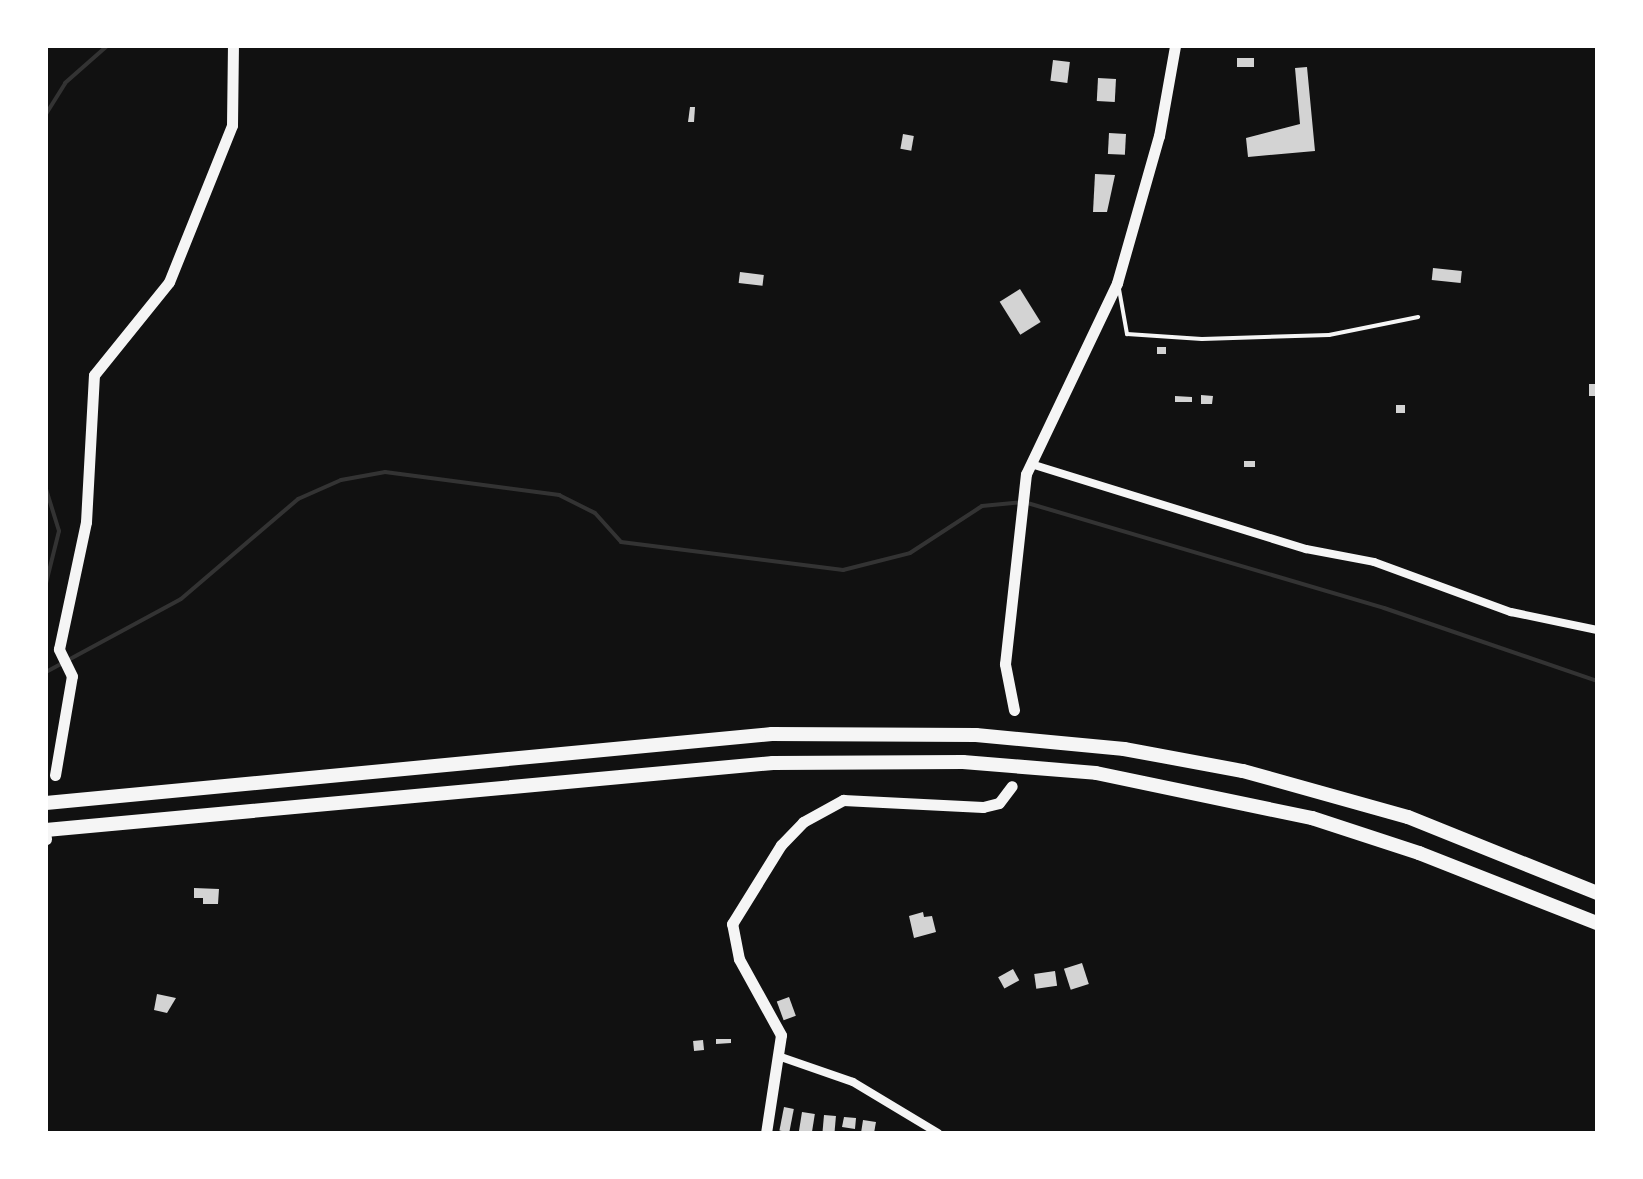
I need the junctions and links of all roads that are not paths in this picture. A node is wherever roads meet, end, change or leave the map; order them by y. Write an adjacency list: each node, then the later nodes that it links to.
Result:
1 (233, 46): 8 (street)
2 (1175, 46): 3 (street)
3 (1117, 283): 4 (lane); 5 (street)
4 (1418, 317)
5 (1028, 469): 6 (street); 7 (street)
6 (1597, 630)
7 (1014, 710)
8 (55, 775)
9 (1012, 786): 14 (street)
10 (46, 803): 12 (highway)
11 (46, 830): 13 (highway)
12 (1597, 893)
13 (1597, 923)
14 (778, 1056): 15 (street); 16 (street)
15 (766, 1133)
16 (938, 1133)

